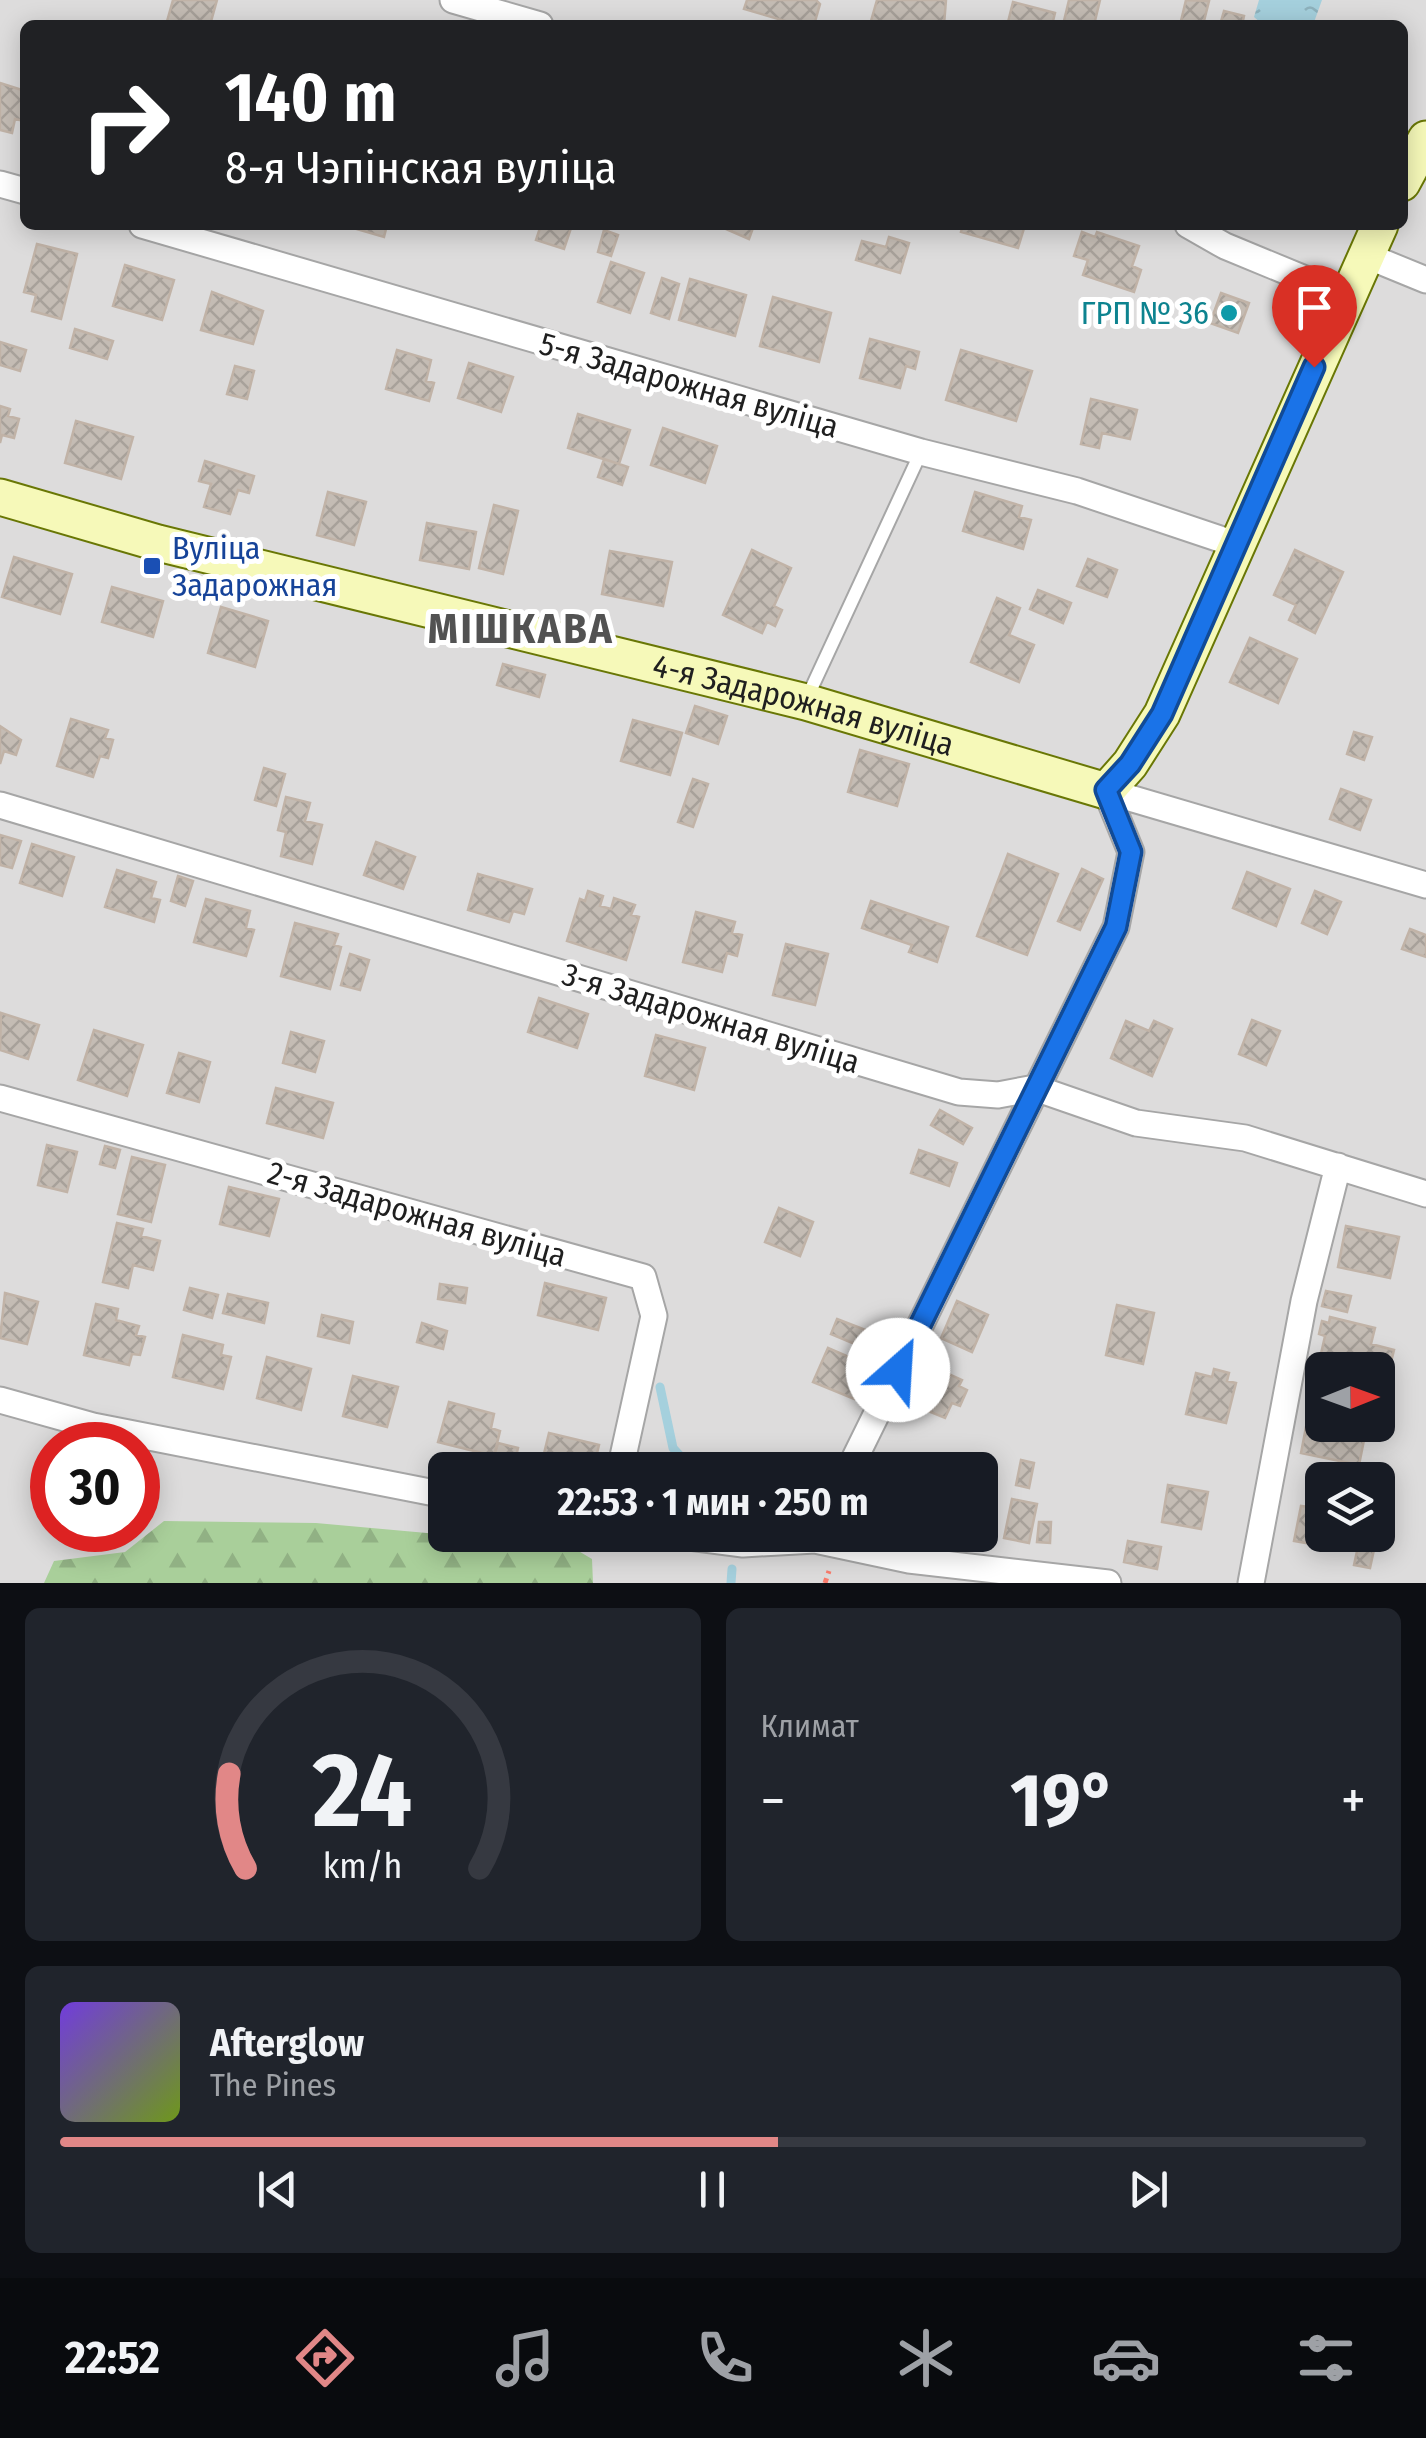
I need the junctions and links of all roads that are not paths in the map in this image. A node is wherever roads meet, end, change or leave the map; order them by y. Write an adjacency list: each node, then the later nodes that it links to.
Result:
1 (453, 0): 2 (street)
2 (523, 20)
3 (1426, 139): 4 (main road)
4 (1408, 172)
5 (159, 230): 10 (street, 5-я Задарожная вуліца)
6 (1197, 230): 9 (street)
7 (1373, 240): 8 (street); 9 (main road)
8 (1426, 280)
9 (1346, 296): 12 (main road)
10 (921, 452): 12 (street, 5-я Задарожная вуліца); 13 (lane)
11 (0, 497): 13 (main road, 4-я Задарожная вуліца)
12 (1235, 544): 14 (main road)
13 (806, 702): 14 (main road, 4-я Задарожная вуліца)
14 (1106, 790): 16 (street, 4-я Задарожная вуліца); 17 (street)
15 (0, 805): 17 (street, 3-я Задарожная вуліца)
16 (1426, 885)
17 (1035, 1088): 19 (street, 3-я Задарожная вуліца); 23 (street)
18 (0, 1098): 22 (street, 2-я Задарожная вуліца)
19 (1338, 1166): 20 (street, 3-я Задарожная вуліца); 27 (street)
20 (1426, 1194)
21 (0, 1400): 24 (street)
22 (624, 1452)
23 (858, 1452)
24 (428, 1491)
25 (877, 1552): 26 (street)
26 (1108, 1583)
27 (1251, 1583)

